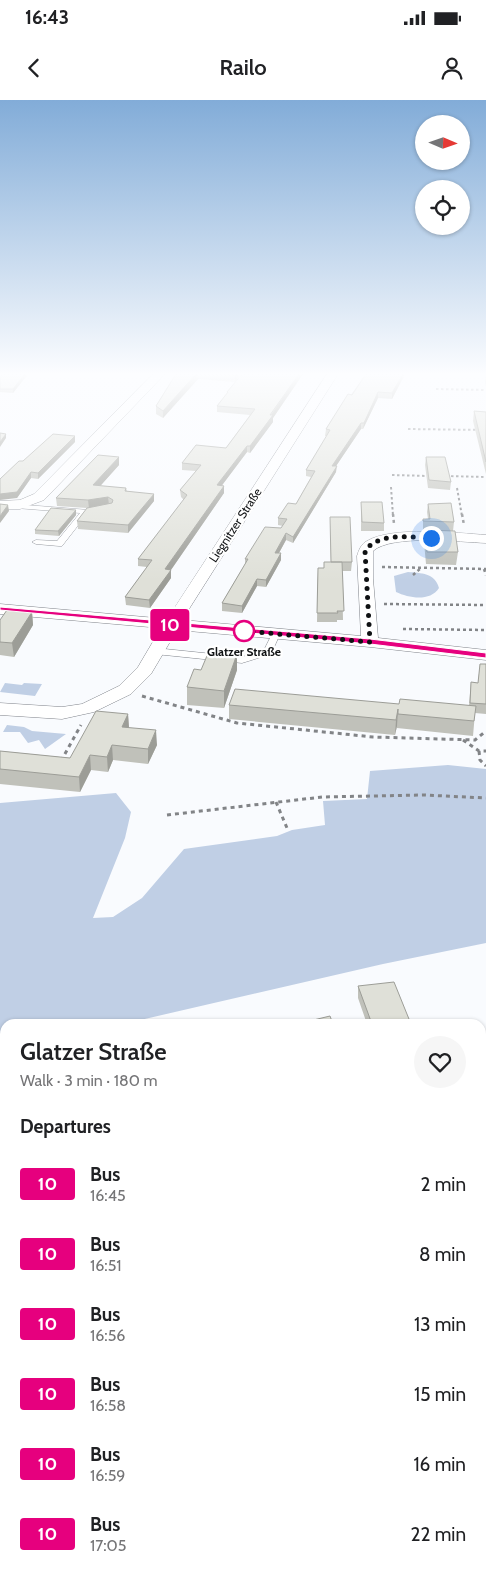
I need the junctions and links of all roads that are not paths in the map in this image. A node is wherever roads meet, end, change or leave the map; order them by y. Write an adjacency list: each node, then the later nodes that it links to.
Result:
1 (91, 443): 4 (street)
2 (288, 443): 10 (street, Liegnitzer Straße)
3 (0, 505): 4 (street)
4 (16, 506): 6 (lane)
5 (108, 509): 6 (lane)
6 (85, 512): 8 (lane)
7 (486, 539): 12 (street)
8 (36, 542)
9 (0, 609): 10 (street)
10 (171, 625): 11 (street); 13 (street)
11 (276, 634): 12 (street); 13 (lane)
12 (370, 642): 14 (street)
13 (155, 651): 15 (street)
14 (486, 656)
15 (0, 710)

